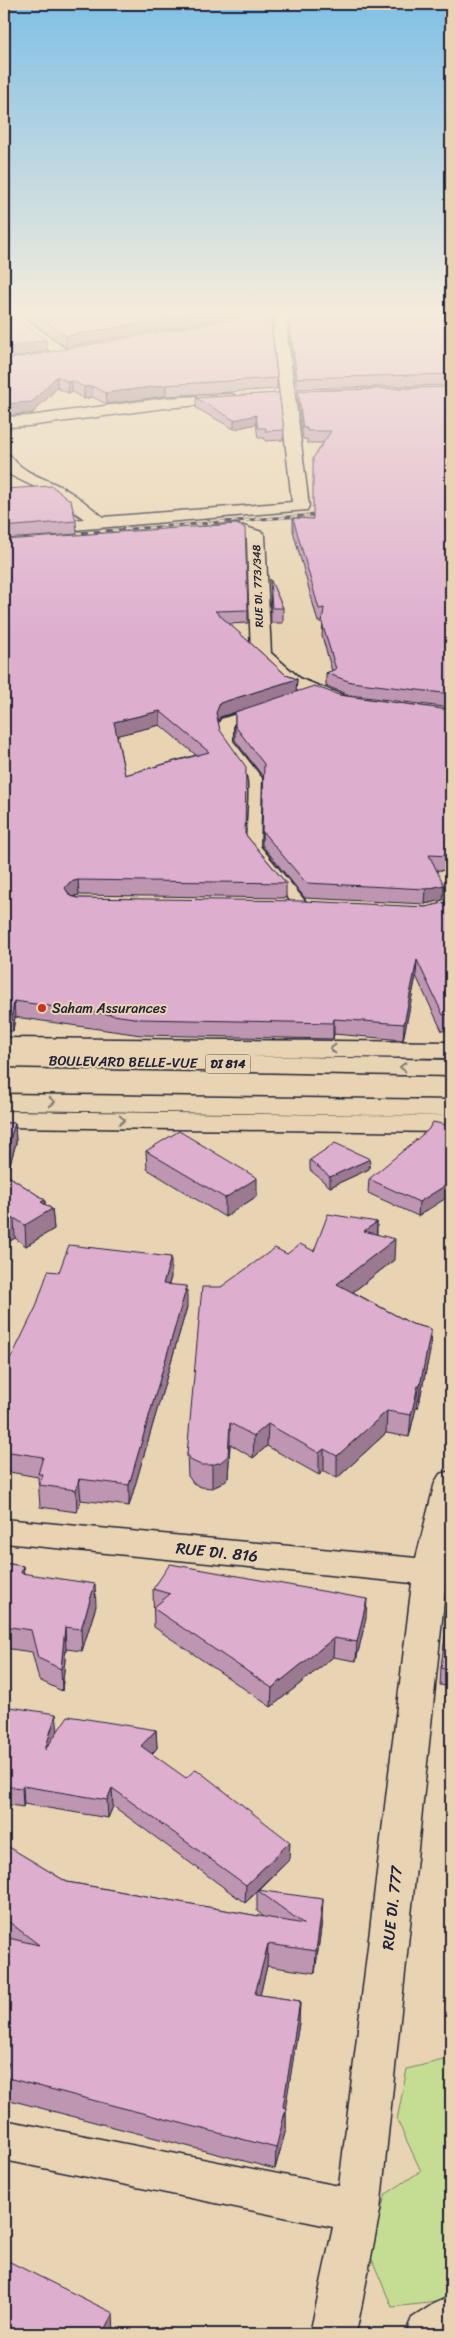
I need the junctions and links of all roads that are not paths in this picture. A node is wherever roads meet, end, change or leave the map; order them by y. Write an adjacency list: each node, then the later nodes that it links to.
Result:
1 (51, 418): 3 (street)
2 (290, 418): 5 (street)
3 (4, 422)
4 (4, 458): 5 (street)
5 (99, 523): 6 (street)
6 (4, 531)
7 (4, 546): 8 (street, RUE DI. 773/348)
8 (317, 692): 9 (lane); 10 (street, RUE DI. 773/348)
9 (299, 698)
10 (356, 704)
11 (272, 707): 13 (lane)
12 (274, 907): 13 (street)
13 (312, 908)
14 (4, 1046): 15 (street, BOULEVARD BELLE-VUE, one-way to 14)
15 (451, 1050)
16 (4, 1059): 17 (street, BOULEVARD BELLE-VUE / DI 814, one-way to 16)
17 (451, 1068)
18 (4, 1102): 19 (street, one-way to 19)
19 (451, 1108)
20 (4, 1119): 21 (street, one-way to 21)
21 (451, 1124)
22 (451, 1482): 24 (street, RUE DI. 777)
23 (4, 1531): 24 (street, RUE DI. 816)
24 (430, 1572): 26 (street, RUE DI. 777)
25 (4, 2140): 26 (street)
26 (358, 2210): 28 (street, RUE DI. 777)
27 (451, 2319): 29 (street)
28 (333, 2334)
29 (428, 2334)

